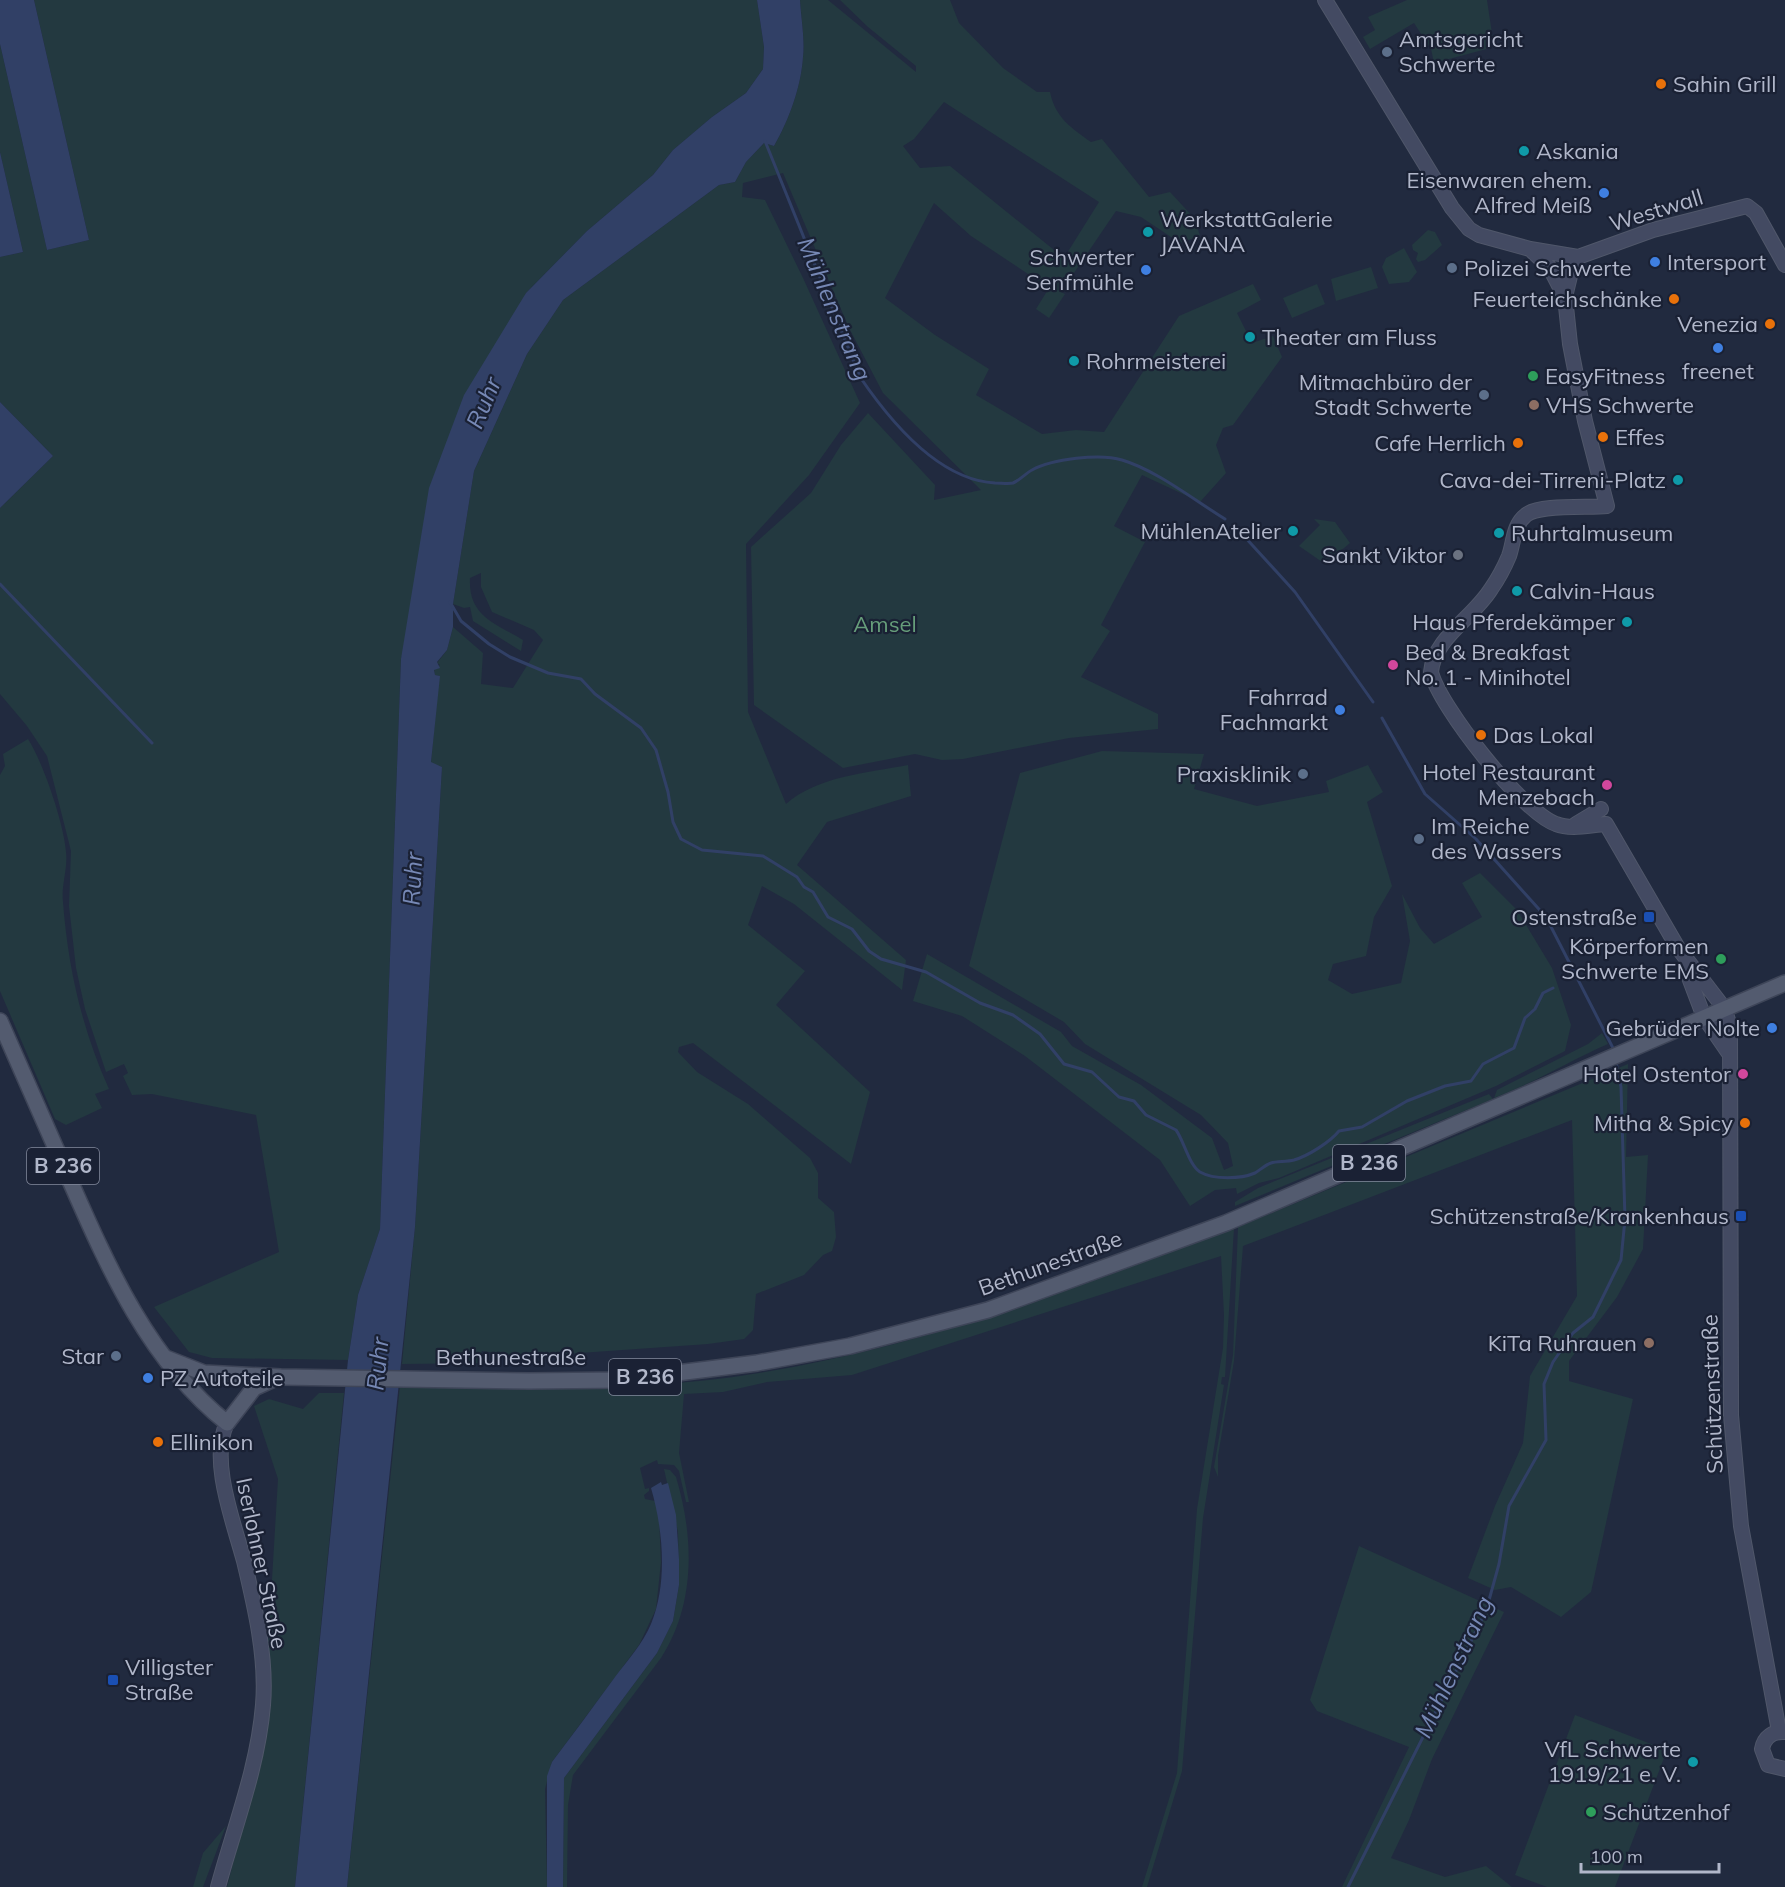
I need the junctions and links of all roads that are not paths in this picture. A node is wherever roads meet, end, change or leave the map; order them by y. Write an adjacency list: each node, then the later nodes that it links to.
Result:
1 (1325, 0): 2 (main road)
2 (1530, 249): 3 (main road); 5 (main road)
3 (1578, 257): 4 (main road, Westwall); 5 (main road)
4 (1785, 265)
5 (1565, 297): 7 (main road)
6 (1601, 809): 7 (main road)
7 (1572, 827): 8 (main road)
8 (1677, 948): 10 (main road); 11 (main road)
9 (1785, 983): 10 (main road, Bethunestraße / B 236)
10 (1724, 1008): 11 (main road, Bethunestraße / B 236); 13 (main road, Schützenstraße)
11 (1704, 1017): 13 (main road); 15 (main road, Bethunestraße / B 236)
12 (0, 1021): 14 (main road, B 236)
13 (1728, 1052): 17 (main road, Schützenstraße)
14 (166, 1358): 15 (main road, Bethunestraße / B 236); 16 (main road, B 236)
15 (281, 1377): 16 (main road, Bethunestraße / B 236)
16 (227, 1423): 19 (main road, Iserlohner Straße)
17 (1782, 1731): 18 (main road)
18 (1785, 1770)
19 (218, 1887)

